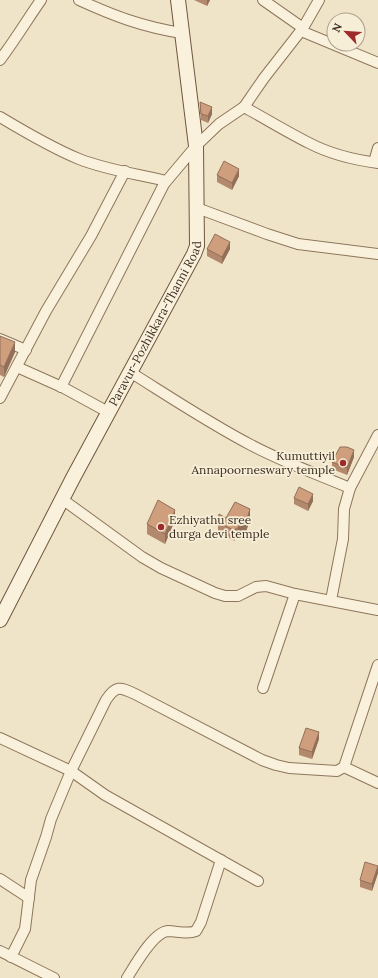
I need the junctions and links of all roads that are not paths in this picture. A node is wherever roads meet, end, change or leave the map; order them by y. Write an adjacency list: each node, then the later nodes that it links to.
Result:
1 (41, 0): 8 (street)
2 (78, 0): 7 (street)
3 (178, 0): 7 (main road, Paravur-Pozhikkara-Thanni Road)
4 (263, 0): 6 (street)
5 (319, 0): 6 (street)
6 (302, 29): 9 (street); 10 (street)
7 (182, 33): 12 (main road, Paravur-Pozhikkara-Thanni Road)
8 (0, 60)
9 (378, 63)
10 (244, 107): 12 (street); 14 (street)
11 (0, 117): 15 (street)
12 (196, 146): 16 (street); 17 (main road, Paravur-Pozhikkara-Thanni Road)
13 (378, 148): 14 (street)
14 (376, 163)
15 (125, 171): 16 (street); 20 (street)
16 (166, 181): 23 (street)
17 (197, 208): 18 (street); 22 (main road, Paravur-Pozhikkara-Thanni Road)
18 (378, 254)
19 (0, 339): 20 (street)
20 (26, 350): 21 (street)
21 (17, 367): 23 (street); 24 (street)
22 (130, 372): 25 (main road, Paravur-Pozhikkara-Thanni Road); 27 (street)
23 (61, 387): 25 (street)
24 (0, 398)
25 (108, 412): 28 (main road, Paravur-Pozhikkara-Thanni Road)
26 (378, 435): 27 (street)
27 (350, 488): 30 (street)
28 (62, 499): 29 (street); 32 (main road, Paravur-Pozhikkara-Thanni Road)
29 (295, 594): 30 (street); 34 (street)
30 (331, 600): 31 (street)
31 (378, 610)
32 (0, 620)
33 (378, 665): 36 (street)
34 (263, 688)
35 (0, 738): 37 (street)
36 (344, 766): 37 (street); 38 (street)
37 (71, 771): 39 (street); 42 (street)
38 (378, 783)
39 (221, 860): 41 (street); 46 (street)
40 (0, 879): 42 (street)
41 (258, 881)
42 (29, 898): 44 (street)
43 (0, 951): 44 (street)
44 (11, 957): 45 (street)
45 (54, 978)
46 (127, 978)

